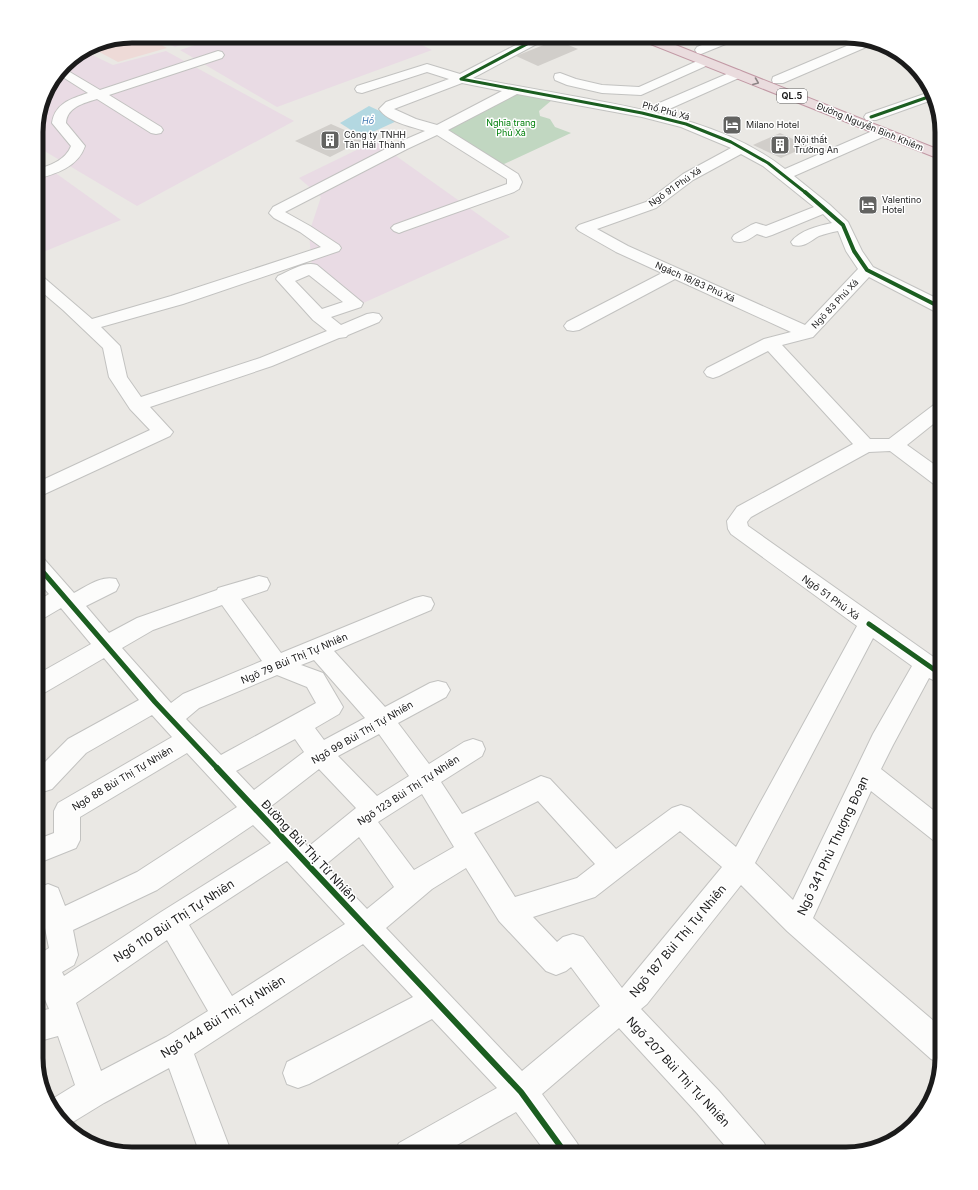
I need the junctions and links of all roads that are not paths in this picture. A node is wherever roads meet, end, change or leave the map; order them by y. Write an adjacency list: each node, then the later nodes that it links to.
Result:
1 (528, 43): 11 (street)
2 (663, 43): 7 (highway, Đường Nguyễn Bỉnh Khiêm / QL.5)
3 (679, 43): 7 (highway, QL.5)
4 (724, 43): 7 (street)
5 (861, 45): 12 (street)
6 (218, 55): 15 (street)
7 (703, 56): 9 (highway, Đường Nguyễn Bỉnh Khiêm / QL.5); 10 (street); 12 (highway, QL.5)
8 (65, 74): 15 (street)
9 (736, 74): 17 (street); 21 (highway, Đường Nguyễn Bỉnh Khiêm / QL.5, one-way to 21)
10 (560, 77)
11 (461, 78): 13 (street, Phố Phú Xá); 14 (street, Phố Phú Xá); 20 (street)
12 (778, 80): 18 (highway, QL.5)
13 (362, 89)
14 (515, 90): 20 (street); 23 (street, Phố Phú Xá)
15 (100, 94): 19 (street); 25 (street)
16 (928, 97): 18 (street)
17 (662, 107)
18 (871, 117): 22 (highway, QL.5)
19 (156, 130)
20 (438, 130): 29 (street); 39 (street)
21 (882, 132): 24 (highway, Đường Nguyễn Bỉnh Khiêm / QL.5); 26 (street)
22 (935, 142)
23 (741, 148): 26 (street, Phố Phú Xá); 30 (street, Ngõ 91 Phú Xá)
24 (935, 153)
25 (43, 172)
26 (784, 175): 27 (street, Phố Phú Xá)
27 (825, 208): 28 (street, Phố Phú Xá); 31 (street)
28 (843, 225): 32 (street); 33 (street, Phố Phú Xá)
29 (399, 228)
30 (584, 228): 34 (street, Ngách 18/83 Phú Xá)
31 (740, 238)
32 (799, 242)
33 (867, 270): 36 (street, Phố Phú Xá); 42 (street, Ngõ 83 Phú Xá)
34 (675, 273): 40 (street); 42 (street, Ngách 18/83 Phú Xá)
35 (43, 285): 39 (street)
36 (935, 304)
37 (319, 316): 41 (street)
38 (373, 318): 41 (street)
39 (89, 325): 45 (street)
40 (573, 326)
41 (340, 333): 45 (street)
42 (807, 333): 43 (street, Ngõ 83 Phú Xá)
43 (770, 343): 44 (street, Ngõ 83 Phú Xá); 48 (street)
44 (713, 372)
45 (136, 405): 50 (street)
46 (935, 413): 47 (street)
47 (894, 445): 48 (street, Ngõ 51 Phú Xá); 49 (street)
48 (866, 446): 58 (street, Ngõ 51 Phú Xá)
49 (935, 475)
50 (43, 488)
51 (43, 572): 55 (street, Đường Bùi Thị Từ Nhiên)
52 (259, 584): 54 (street)
53 (108, 585): 55 (street)
54 (226, 594): 59 (street); 61 (street)
55 (67, 600): 57 (street); 59 (street, Đường Bùi Thị Từ Nhiên)
56 (422, 604): 60 (street, Ngõ 79 Bùi Thị Tự Nhiên)
57 (43, 609)
58 (869, 624): 62 (street); 83 (street, Ngõ 51 Phú Xá)
59 (108, 647): 63 (street); 65 (street, Đường Bùi Thị Từ Nhiên)
60 (317, 648): 61 (street, Ngõ 79 Bùi Thị Tự Nhiên); 66 (street)
61 (277, 665): 65 (street, Ngõ 79 Bùi Thị Tự Nhiên); 67 (street)
62 (934, 669): 72 (street, Ngõ 341 Phủ Thượng Đoạn)
63 (43, 682)
64 (438, 690): 66 (street, Ngõ 99 Bùi Thị Tự Nhiên)
65 (163, 710): 68 (street, Đường Bùi Thị Từ Nhiên); 73 (street, Ngõ 79 Bùi Thị Tự Nhiên)
66 (382, 720): 70 (street, Ngõ 99 Bùi Thị Tự Nhiên); 74 (street)
67 (298, 725): 70 (street); 71 (street)
68 (190, 739): 71 (street, Đường Bùi Thị Từ Nhiên); 79 (street, Ngõ 88 Bùi Thị Tự Nhiên)
69 (473, 748): 74 (street, Ngõ 123 Bùi Thị Tự Nhiên)
70 (320, 754): 75 (street, Ngõ 99 Bùi Thị Tự Nhiên); 76 (street)
71 (218, 768): 75 (street, Đường Bùi Thị Từ Nhiên)
72 (868, 773): 77 (street); 88 (street, Ngõ 341 Phủ Thượng Đoạn)
73 (43, 774)
74 (425, 778): 76 (street, Ngõ 123 Bùi Thị Tự Nhiên); 78 (street)
75 (256, 809): 81 (street, Đường Bùi Thị Từ Nhiên); 89 (street)
76 (368, 815): 81 (street, Ngõ 123 Bùi Thị Tự Nhiên); 84 (street)
77 (935, 826)
78 (457, 829): 80 (street); 82 (street)
79 (43, 849)
80 (471, 851): 84 (street, Ngõ 144 Bùi Thị Tự Nhiên); 86 (street)
81 (298, 855): 87 (street, Ngõ 110 Bùi Thị Tự Nhiên); 90 (street, Đường Bùi Thị Từ Nhiên)
82 (614, 866): 83 (street); 86 (street)
83 (740, 866): 88 (street); 93 (street, Ngõ 187 Bùi Thị Tự Nhiên)
84 (412, 889): 90 (street, Ngõ 144 Bùi Thị Tự Nhiên)
85 (43, 899): 89 (street)
86 (509, 912): 93 (street, Ngõ 207 Bùi Thị Tự Nhiên)
87 (171, 921): 92 (street, Ngõ 110 Bùi Thị Tự Nhiên); 94 (street)
88 (797, 922): 96 (street, Ngõ 341 Phủ Thượng Đoạn)
89 (58, 923): 92 (street)
90 (366, 926): 91 (street, Đường Bùi Thị Từ Nhiên); 94 (street, Ngõ 144 Bùi Thị Tự Nhiên)
91 (436, 1001): 98 (street); 100 (street, Đường Bùi Thị Từ Nhiên)
92 (63, 1008): 95 (street, Ngõ 110 Bùi Thị Tự Nhiên); 99 (street)
93 (620, 1008): 100 (street, Ngõ 187 Bùi Thị Tự Nhiên); 105 (street, Ngõ 207 Bùi Thị Tự Nhiên)
94 (227, 1015): 97 (street, Ngõ 144 Bùi Thị Tự Nhiên)
95 (43, 1023)
96 (935, 1042)
97 (177, 1048): 99 (street, Ngõ 144 Bùi Thị Tự Nhiên); 102 (street)
98 (298, 1073)
99 (93, 1092): 101 (street, Ngõ 144 Bùi Thị Tự Nhiên)
100 (521, 1092): 103 (street, Ngõ 187 Bùi Thị Tự Nhiên); 104 (street, Đường Bùi Thị Từ Nhiên)
101 (61, 1112)
102 (213, 1147)
103 (423, 1147)
104 (561, 1147)
105 (747, 1147)

